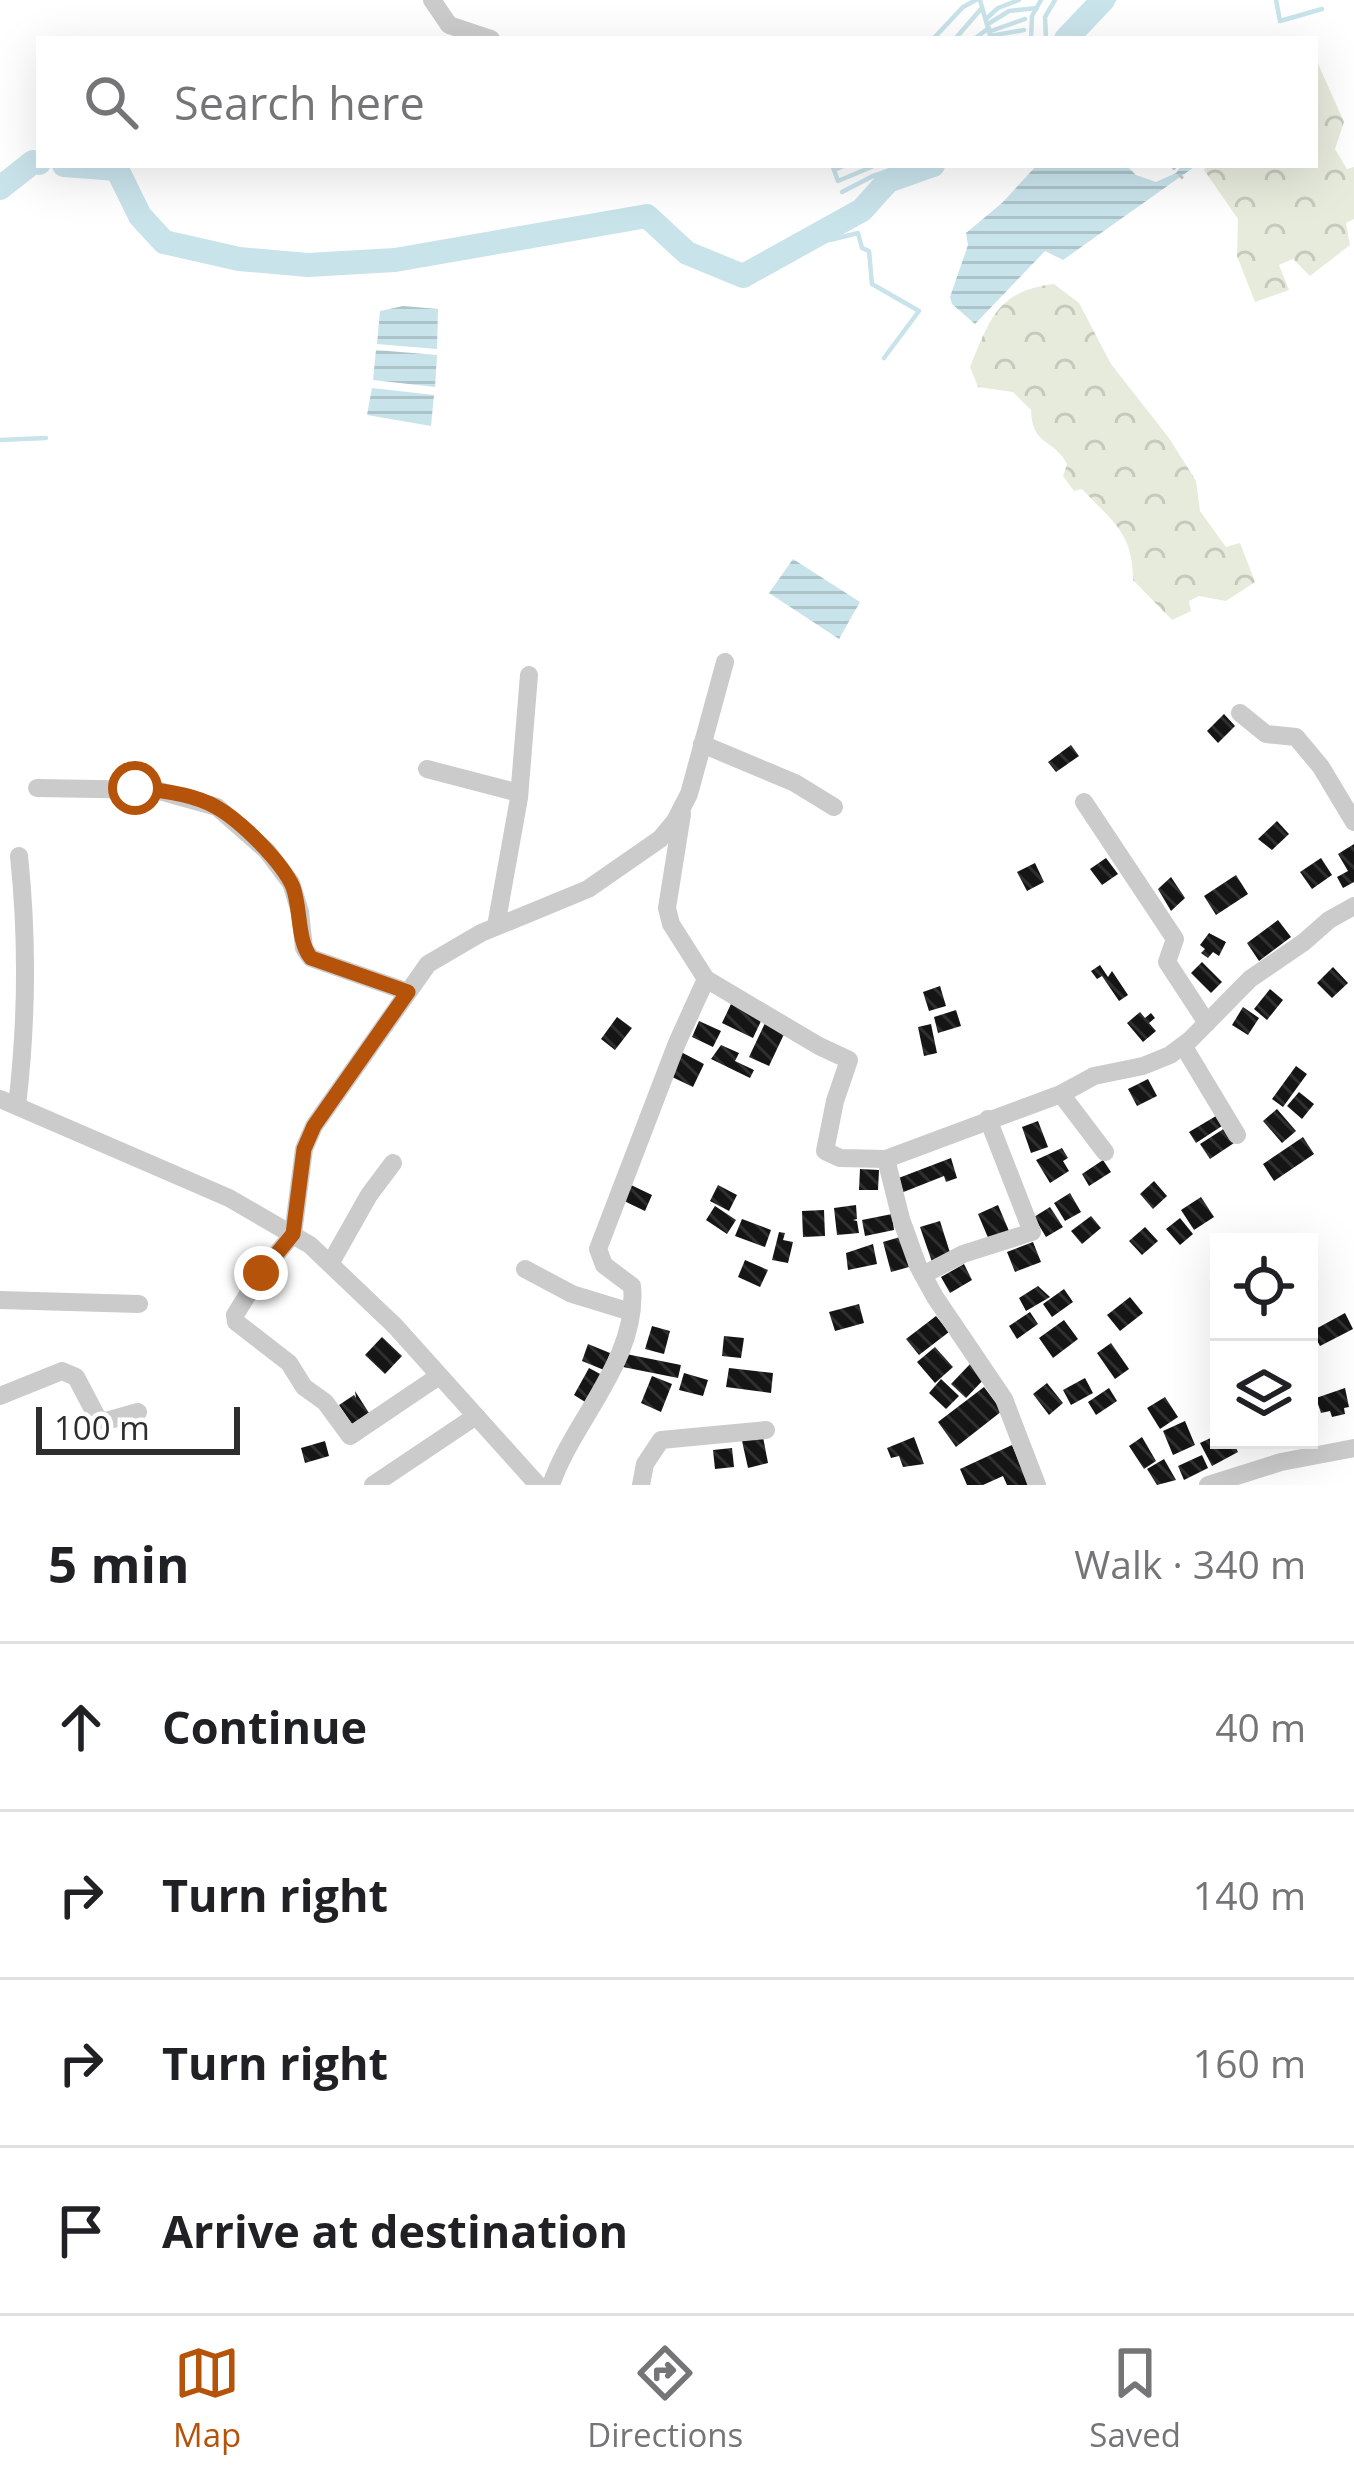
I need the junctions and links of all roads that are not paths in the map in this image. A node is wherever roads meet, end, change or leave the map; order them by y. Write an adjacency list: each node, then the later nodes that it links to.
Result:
1 (432, 0): 2 (street)
2 (482, 36)
3 (725, 662): 6 (street)
4 (529, 675): 9 (street)
5 (1240, 713): 13 (street)
6 (702, 744): 11 (street); 12 (street)
7 (428, 770): 9 (street)
8 (37, 788): 18 (street)
9 (519, 793): 16 (street)
10 (1084, 802): 19 (street)
11 (834, 807)
12 (682, 810): 16 (street); 17 (street)
13 (1354, 822)
14 (19, 856): 22 (street)
15 (1354, 906): 19 (street)
16 (496, 926): 18 (street)
17 (706, 980): 26 (street); 34 (street)
18 (408, 992): 28 (street)
19 (1207, 1023): 20 (street)
20 (1184, 1047): 21 (street); 24 (street)
21 (1061, 1094): 23 (street); 25 (street)
22 (9, 1102): 28 (street)
23 (988, 1119): 26 (street); 31 (street)
24 (1237, 1135)
25 (1105, 1152)
26 (886, 1160): 31 (street)
27 (393, 1163): 29 (street)
28 (293, 1234): 29 (street); 35 (street)
29 (330, 1264): 35 (street)
30 (525, 1268): 34 (street)
31 (923, 1275): 46 (street)
32 (0, 1300): 33 (street)
33 (139, 1304)
34 (631, 1312): 44 (street)
35 (439, 1376): 38 (street)
36 (0, 1396): 37 (street)
37 (138, 1412)
38 (476, 1416): 42 (street); 43 (street)
39 (766, 1430): 45 (street)
40 (1353, 1450): 41 (street)
41 (1238, 1480): 47 (street)
42 (373, 1485)
43 (538, 1485)
44 (551, 1485)
45 (641, 1485)
46 (1037, 1485)
47 (1208, 1485)

